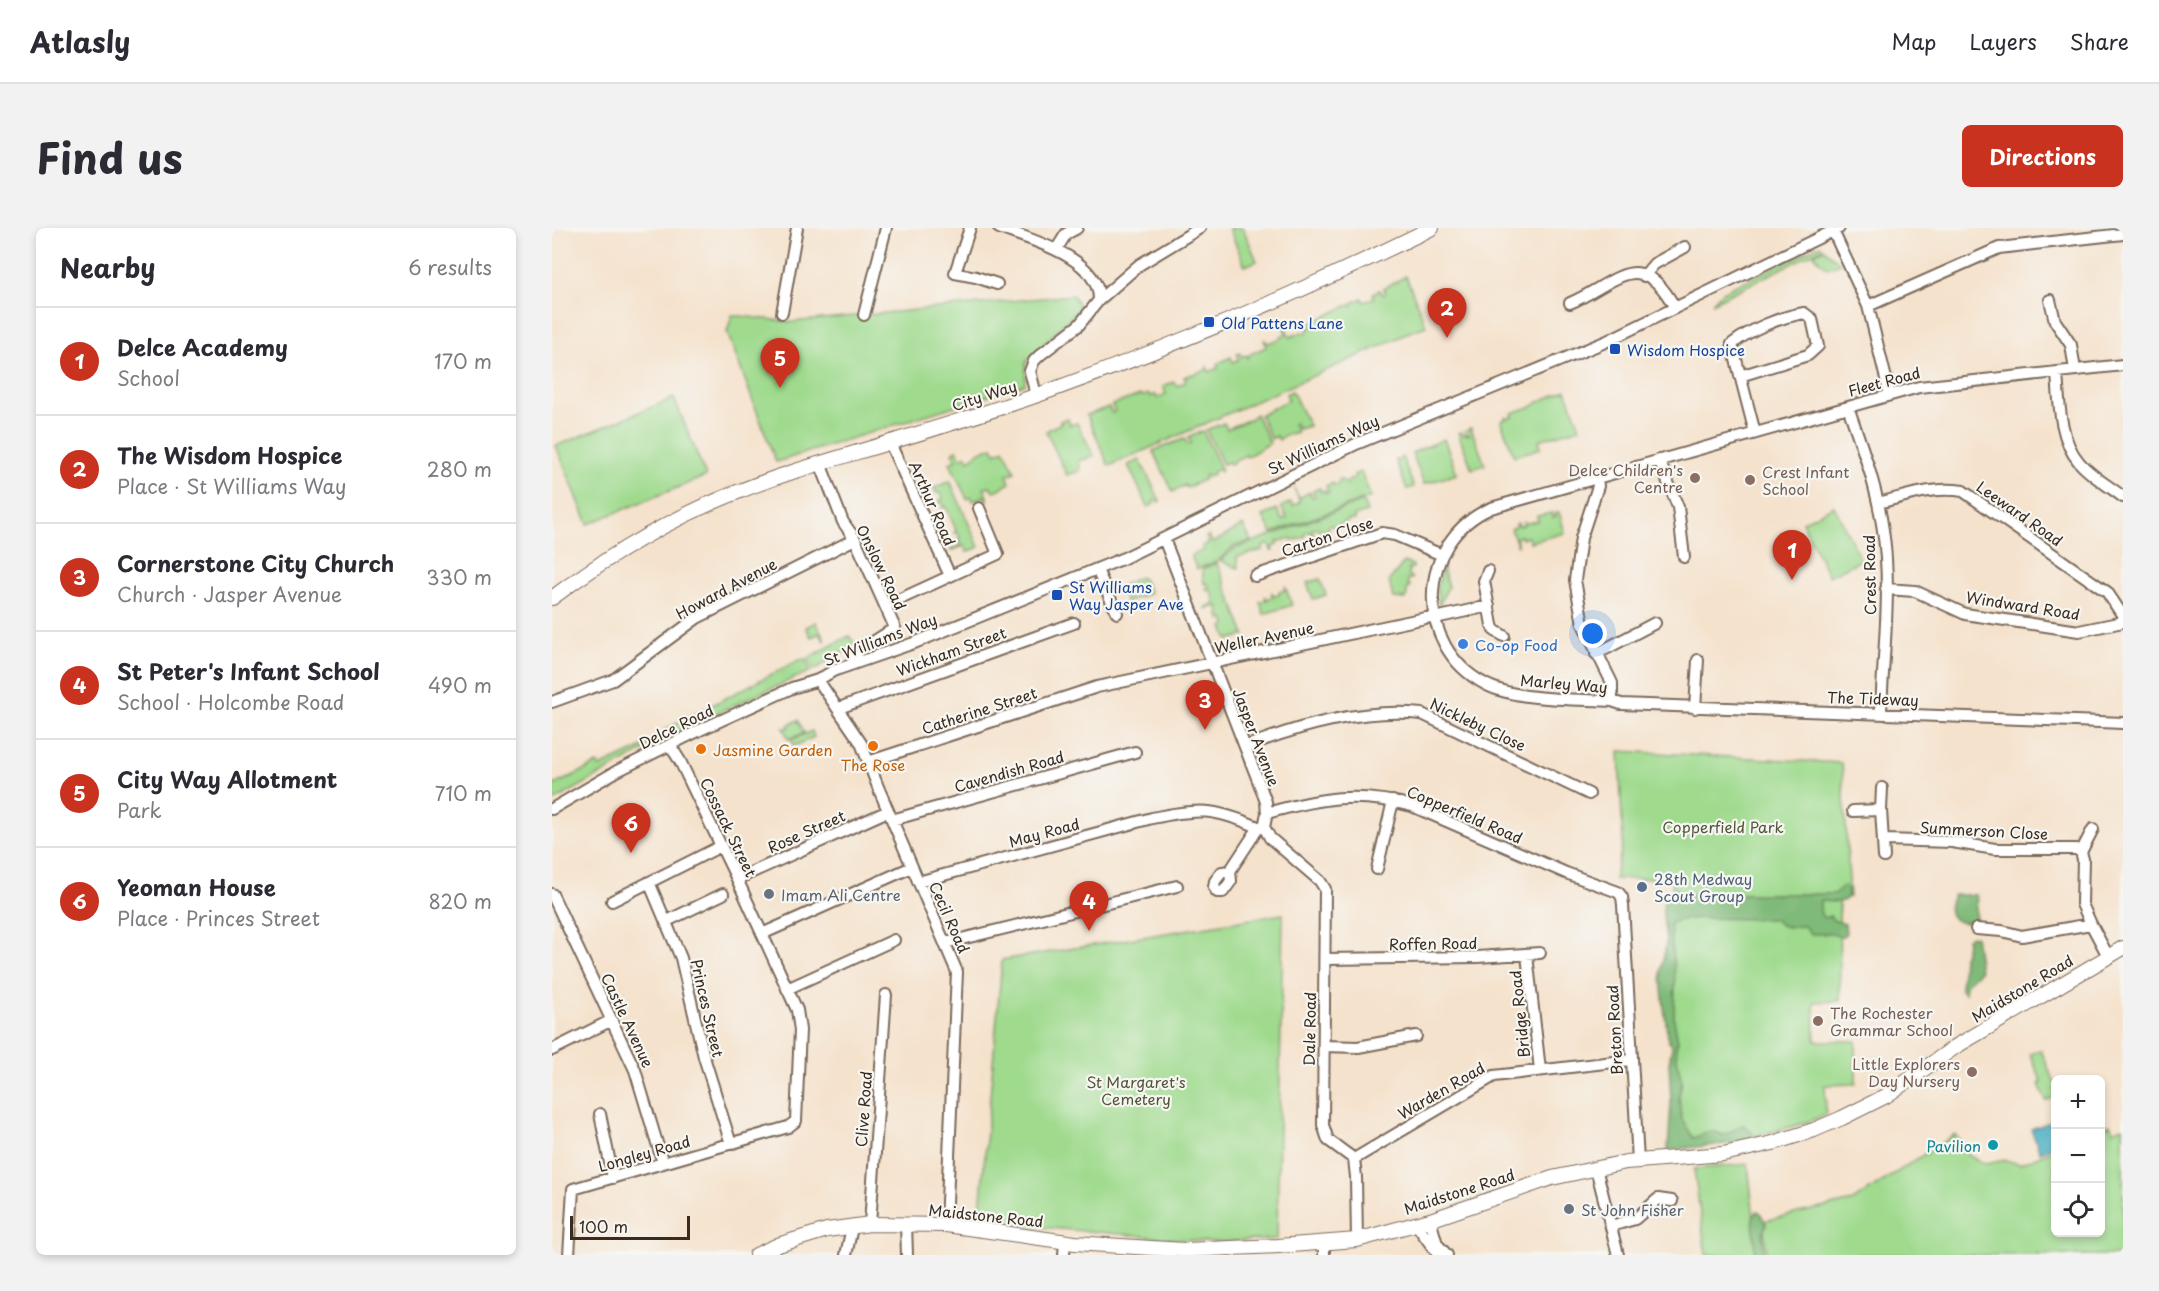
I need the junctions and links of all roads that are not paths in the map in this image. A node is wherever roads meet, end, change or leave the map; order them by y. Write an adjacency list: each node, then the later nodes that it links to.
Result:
1 (797, 228): 21 (street)
2 (886, 228): 22 (street)
3 (970, 228): 14 (street)
4 (999, 228): 11 (street)
5 (1077, 228): 11 (street)
6 (1200, 228): 16 (street)
7 (1432, 228): 27 (main road, City Way)
8 (1829, 230): 19 (street); 20 (street, St Williams Way)
9 (2123, 234): 19 (street)
10 (1685, 247): 12 (street)
11 (1056, 250): 16 (street)
12 (1644, 276): 15 (street); 20 (street)
13 (1585, 283): 15 (street)
14 (997, 284)
15 (1589, 294): 18 (street)
16 (1099, 300): 27 (street)
17 (2050, 300): 24 (street)
18 (1570, 303)
19 (1868, 306): 28 (street)
20 (1675, 308): 38 (street, St Williams Way)
21 (782, 313)
22 (864, 315)
23 (2123, 365): 24 (street, Fleet Road)
24 (2075, 370): 25 (street, Fleet Road)
25 (2057, 372): 28 (street, Fleet Road); 35 (street)
26 (1740, 376): 26 (street); 30 (street)
27 (1036, 395): 31 (main road, City Way)
28 (1890, 395): 29 (street, Fleet Road)
29 (1848, 407): 30 (street, Fleet Road); 36 (street, Crest Road)
30 (1755, 433): 32 (street, Fleet Road)
31 (890, 443): 33 (main road, City Way); 44 (street, Arthur Road)
32 (1659, 460): 34 (street, Fleet Road); 41 (street)
33 (820, 463): 39 (street, Onslow Road); 47 (main road, City Way)
34 (1597, 478): 40 (street, Marley Way); 57 (street)
35 (2123, 497)
36 (1878, 503): 46 (street, Crest Road); 51 (street, Leeward Road)
37 (979, 508): 44 (street)
38 (1164, 539): 42 (street, St Williams Way); 59 (street, Jasper Avenue)
39 (855, 540): 48 (street, Onslow Road); 63 (street, Howard Avenue)
40 (1442, 555): 45 (street, Carton Close); 52 (street, Marley Way)
41 (1684, 557)
42 (1097, 570): 50 (street); 60 (street, St Williams Way)
43 (1488, 571): 49 (street)
44 (950, 576): 48 (street)
45 (1255, 576)
46 (1886, 589): 53 (street, Windward Road); 67 (street, Crest Road)
47 (552, 598)
48 (885, 606): 60 (street, Onslow Road)
49 (1489, 606): 52 (street, Weller Avenue); 56 (street)
50 (1117, 614)
51 (2123, 616)
52 (1435, 617): 59 (street, Weller Avenue); 64 (street, Marley Way)
53 (2123, 622)
54 (1074, 623): 65 (street, Wickham Street)
55 (1656, 623): 57 (street)
56 (1504, 636)
57 (1596, 654): 64 (street)
58 (1698, 660): 66 (street)
59 (1213, 663): 62 (street, Weller Avenue); 70 (street, Jasper Avenue)
60 (853, 664): 61 (street, St Williams Way)
61 (818, 680): 65 (street, Cecil Road); 69 (street, Delce Road)
62 (1100, 687): 72 (street, Catherine Street)
63 (552, 702)
64 (1617, 703): 66 (street, The Tideway)
65 (839, 708): 72 (street, Cecil Road)
66 (1695, 708): 67 (street, The Tideway)
67 (1881, 712): 68 (street, The Tideway)
68 (2123, 723)
69 (670, 745): 76 (street, Delce Road); 84 (street, Cossack Street)
70 (1245, 747): 74 (street, Nickleby Close); 79 (street, Jasper Avenue)
71 (1135, 752): 80 (street, Cavendish Road)
72 (868, 762): 80 (street, Cecil Road)
73 (1882, 788): 78 (street)
74 (1589, 794)
75 (1393, 801): 79 (street, Copperfield Road); 88 (street); 96 (street, Copperfield Road)
76 (552, 809)
77 (1852, 810): 78 (street)
78 (1881, 810): 83 (street)
79 (1267, 813): 81 (street)
80 (890, 816): 87 (street, Cecil Road); 90 (street, Rose Street)
81 (1261, 827): 89 (street); 92 (street, May Road); 108 (street, Dale Road)
82 (2093, 829): 85 (street)
83 (1884, 840): 85 (street, Summerson Close); 86 (street)
84 (721, 846): 90 (street, Cossack Street); 91 (street)
85 (2081, 852): 99 (street)
86 (1884, 857)
87 (912, 867): 92 (street, Cecil Road); 101 (street)
88 (1377, 869)
89 (1230, 871)
90 (737, 879): 101 (street, Cossack Street)
91 (649, 882): 97 (street); 98 (street, Princes Street)
92 (918, 882): 103 (street, Cecil Road)
93 (1178, 886): 103 (street)
94 (552, 894): 111 (street, Castle Avenue)
95 (723, 894): 98 (street)
96 (1622, 897): 115 (street, Breton Road)
97 (612, 901)
98 (667, 921): 119 (street, Princes Street)
99 (2091, 924): 100 (street); 107 (street)
100 (1976, 929)
101 (762, 934): 109 (street, Cossack Street)
102 (894, 940): 109 (street)
103 (945, 943): 131 (street, Cecil Road)
104 (2123, 948): 107 (main road, Maidstone Road)
105 (1540, 953): 106 (street, Roffen Road)
106 (1527, 955): 108 (street, Roffen Road); 116 (street, Bridge Road)
107 (2108, 956): 121 (main road, Maidstone Road)
108 (1325, 959): 113 (street, Dale Road)
109 (787, 989): 118 (street, Cossack Street)
110 (886, 995): 127 (street, Clive Road)
111 (612, 1020): 114 (street); 122 (street, Castle Avenue)
112 (1416, 1036): 113 (street)
113 (1324, 1046): 120 (street, Dale Road)
114 (552, 1050)
115 (1631, 1060): 116 (street, Warden Road); 121 (street, Breton Road)
116 (1540, 1070): 120 (street, Warden Road)
117 (600, 1114): 124 (street)
118 (788, 1127): 119 (street, Longley Road)
119 (730, 1144): 122 (street, Longley Road)
120 (1354, 1159): 133 (street)
121 (1638, 1161): 123 (main road, Maidstone Road)
122 (663, 1163): 124 (street, Longley Road)
123 (1596, 1168): 126 (main road, Maidstone Road); 132 (street)
124 (614, 1178): 138 (street, Longley Road)
125 (1672, 1201): 132 (street)
126 (1430, 1220): 129 (main road, Maidstone Road); 143 (street)
127 (870, 1224): 128 (main road, Maidstone Road); 130 (main road, Maidstone Road)
128 (906, 1224): 131 (main road, Maidstone Road); 141 (street)
129 (1416, 1224): 133 (main road, Maidstone Road); 142 (street)
130 (850, 1226): 139 (main road, Maidstone Road); 140 (street)
131 (946, 1226): 134 (main road, Maidstone Road)
132 (1611, 1226): 144 (street)
133 (1357, 1240): 135 (main road, Maidstone Road)
134 (1064, 1248): 137 (main road, Maidstone Road)
135 (1324, 1248): 136 (main road, Maidstone Road)
136 (1238, 1251): 137 (main road, Maidstone Road)
137 (1150, 1252)
138 (569, 1255)
139 (756, 1255)
140 (846, 1255)
141 (907, 1255)
142 (1439, 1255)
143 (1447, 1255)
144 (1617, 1255)

